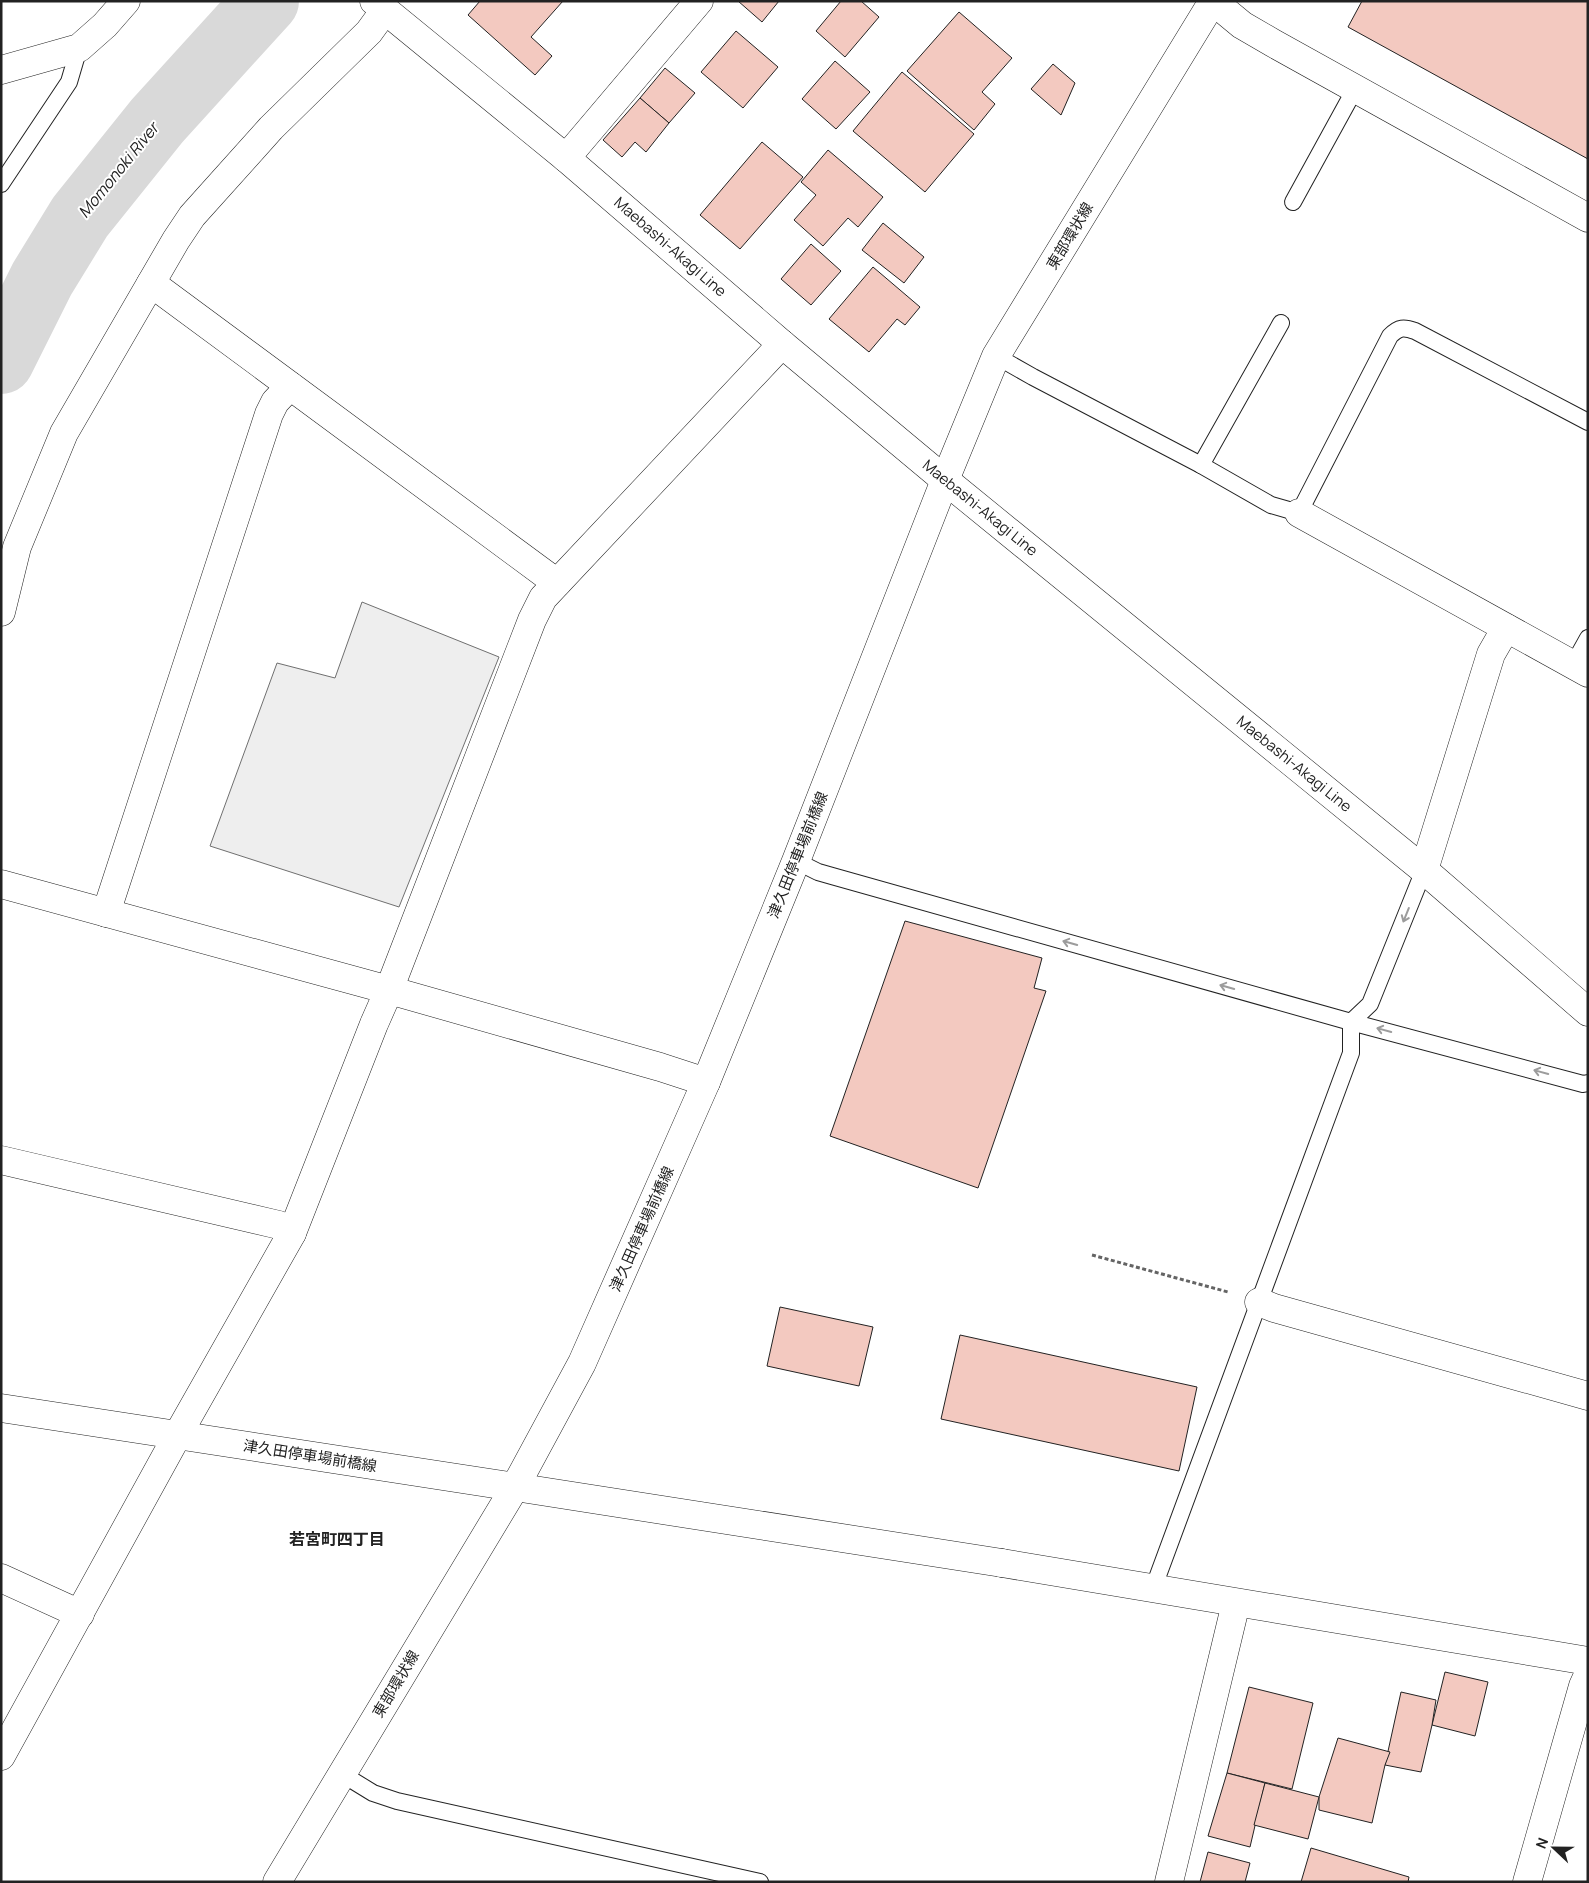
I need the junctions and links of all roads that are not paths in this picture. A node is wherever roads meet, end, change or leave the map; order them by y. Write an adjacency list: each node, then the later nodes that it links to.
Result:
1 (126, 1): 5 (street)
2 (699, 1): 8 (street)
3 (1213, 1): 7 (street); 15 (street, 東部環状線)
4 (380, 6): 8 (street, Maebashi-Akagi Line); 12 (street)
5 (79, 48): 6 (street); 9 (lane)
6 (1, 70)
7 (1355, 89): 10 (lane); 11 (street)
8 (566, 158): 14 (street, Maebashi-Akagi Line)
9 (1, 184)
10 (1292, 202)
11 (1588, 218)
12 (151, 283): 16 (street); 22 (street)
13 (1281, 323): 18 (lane)
14 (782, 344): 19 (street, Maebashi-Akagi Line); 21 (street)
15 (996, 356): 18 (lane); 19 (street, 東部環状線)
16 (290, 386): 21 (street); 29 (street)
17 (1588, 422): 20 (lane)
18 (1201, 465): 20 (lane)
19 (945, 480): 26 (street, 津久田停車場前橋線); 27 (street, Maebashi-Akagi Line)
20 (1299, 513): 23 (street)
21 (557, 583): 30 (street)
22 (1, 612)
23 (1506, 628): 25 (street); 27 (street)
24 (1588, 638): 25 (lane)
25 (1580, 669)
26 (796, 860): 32 (lane, one-way to 26); 33 (street, 津久田停車場前橋線)
27 (1424, 870): 31 (street, Maebashi-Akagi Line); 32 (lane, one-way to 32)
28 (1, 884): 29 (street)
29 (106, 913): 30 (street)
30 (390, 990): 33 (street); 36 (street)
31 (1588, 1012)
32 (1352, 1022): 34 (lane, one-way to 32); 37 (lane)
33 (706, 1082): 41 (street, 津久田停車場前橋線)
34 (1588, 1083)
35 (1, 1160): 36 (street)
36 (292, 1233): 40 (street)
37 (1259, 1302): 38 (street); 43 (lane)
38 (1588, 1396)
39 (1, 1408): 40 (street, 津久田停車場前橋線)
40 (177, 1436): 41 (street, 津久田停車場前橋線); 45 (street)
41 (515, 1486): 43 (street); 49 (street, 東部環状線)
42 (1, 1578): 45 (street)
43 (1153, 1589): 44 (street)
44 (1236, 1603): 46 (street); 52 (street)
45 (80, 1614): 48 (street)
46 (1588, 1661)
47 (1588, 1675): 53 (street)
48 (1, 1756)
49 (342, 1774): 50 (street, 東部環状線); 51 (lane)
50 (277, 1882)
51 (760, 1882)
52 (1169, 1882)
53 (1526, 1882)

